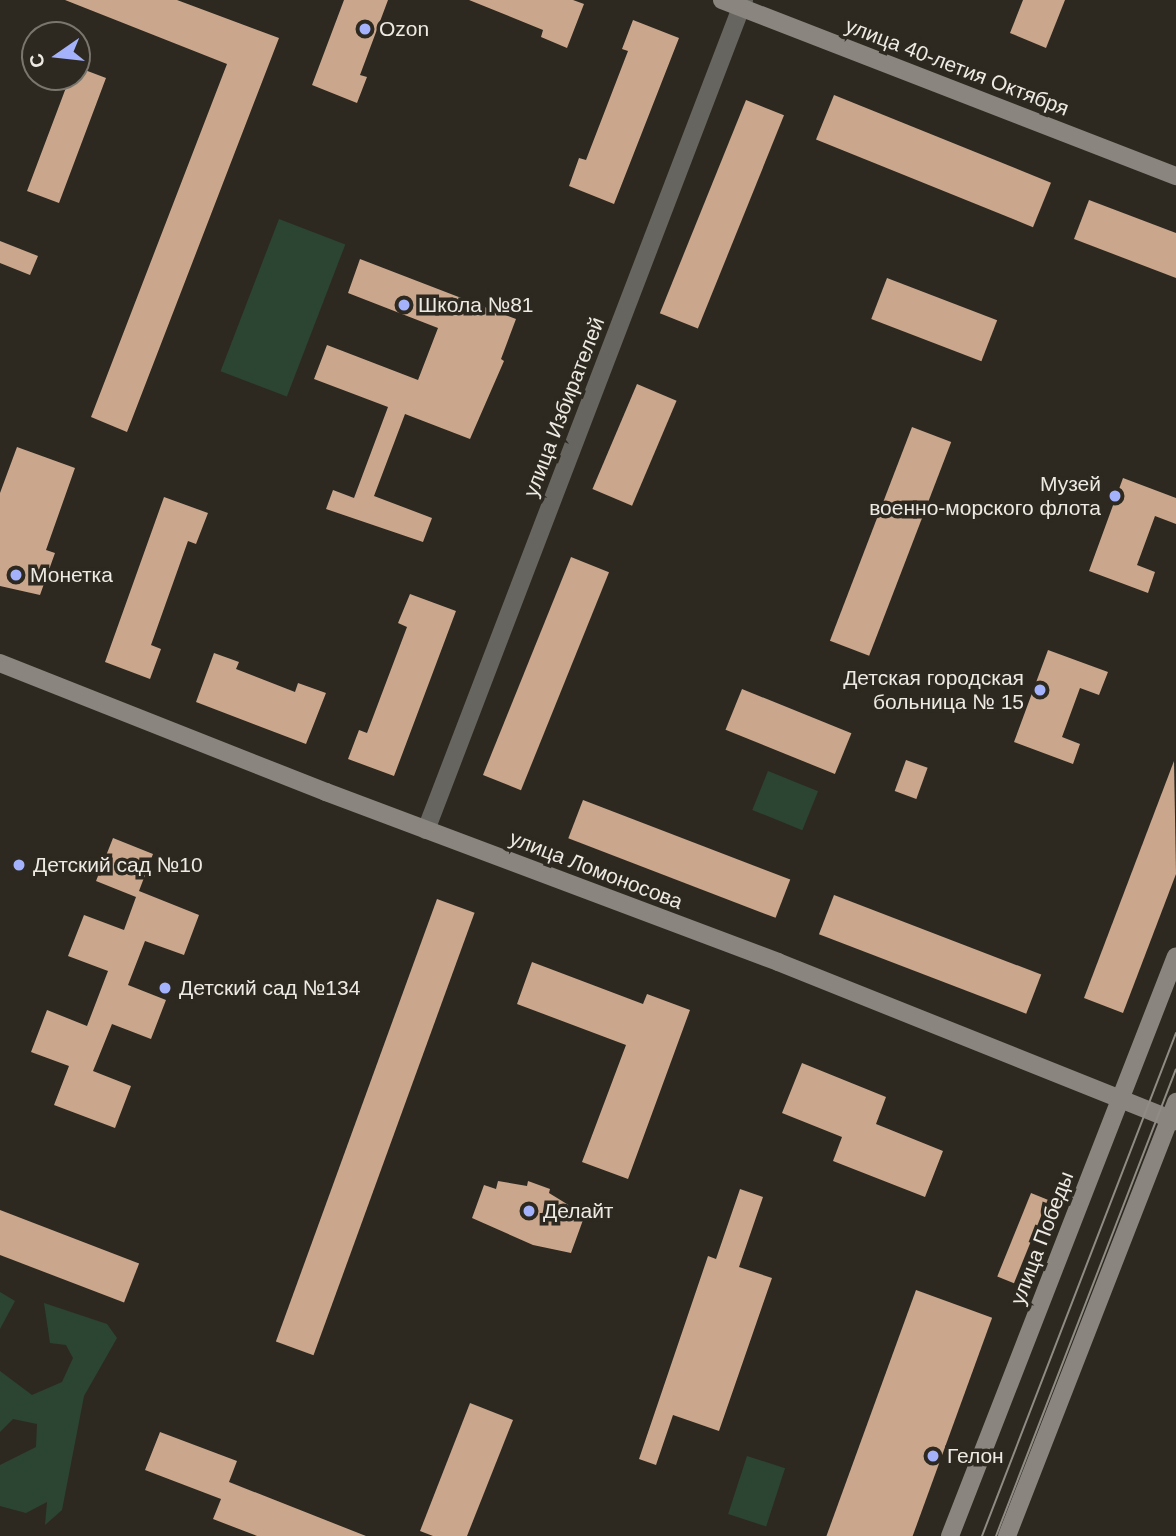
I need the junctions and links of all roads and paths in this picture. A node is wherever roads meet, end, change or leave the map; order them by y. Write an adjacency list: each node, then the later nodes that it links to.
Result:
1 (722, 0): 2 (main road, улица 40-летия Октября)
2 (743, 4): 3 (main road, улица 40-летия Октября); 5 (street, улица Избирателей)
3 (1176, 176)
4 (0, 663): 5 (main road, улица Ломоносова)
5 (426, 830): 7 (main road, улица Ломоносова)
6 (1176, 956): 7 (main road, улица Победы)
7 (1120, 1100): 8 (main road, улица Ломоносова); 9 (main road, улица Победы)
8 (1174, 1114): 10 (main road)
9 (950, 1536)
10 (1007, 1536)

